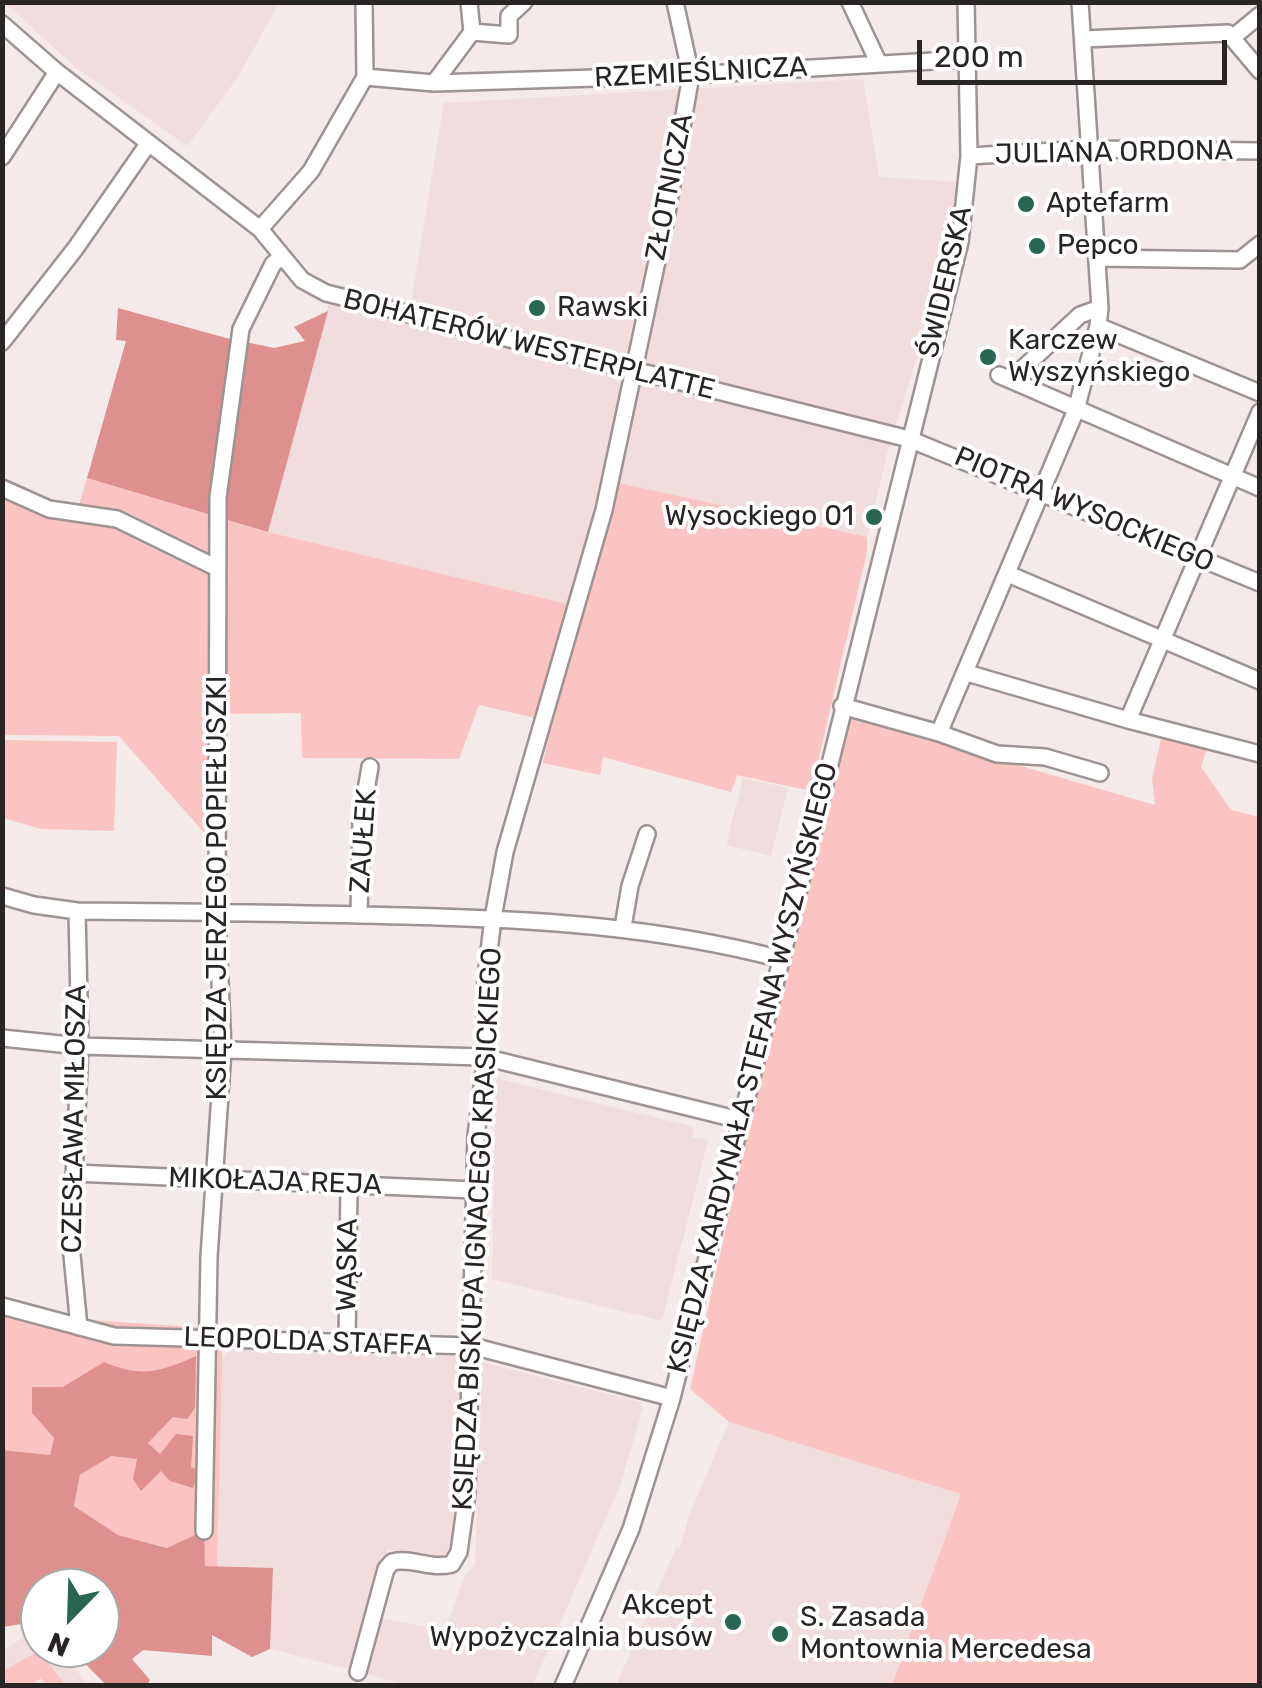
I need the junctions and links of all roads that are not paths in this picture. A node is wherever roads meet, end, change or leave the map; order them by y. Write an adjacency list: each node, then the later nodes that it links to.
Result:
1 (364, 2): 18 (street)
2 (469, 2): 10 (street)
3 (524, 2): 10 (street)
4 (675, 2): 17 (street, ZŁOTNICZA)
5 (850, 2): 14 (street)
6 (966, 2): 13 (street, ŚWIDERSKA)
7 (1080, 2): 12 (street)
8 (1260, 15): 11 (street)
9 (2, 24): 16 (street, BOHATERÓW WESTERPLATTE)
10 (472, 32): 19 (street)
11 (1232, 38): 12 (street); 15 (street)
12 (1083, 40): 21 (street)
13 (968, 60): 14 (street, RZEMIEŚLNICZA); 23 (street, ŚWIDERSKA)
14 (878, 64): 17 (street, RZEMIEŚLNICZA)
15 (1260, 71)
16 (56, 72): 20 (street, BOHATERÓW WESTERPLATTE); 24 (street)
17 (690, 75): 19 (street, RZEMIEŚLNICZA); 32 (street, ZŁOTNICZA)
18 (364, 77): 19 (street, RZEMIEŚLNICZA); 25 (street)
19 (434, 83)
20 (148, 144): 25 (street, BOHATERÓW WESTERPLATTE); 31 (street)
21 (1089, 150): 22 (street, JULIANA ORDONA); 23 (street, JULIANA ORDONA); 28 (street)
22 (1260, 151)
23 (970, 156): 38 (street, ŚWIDERSKA)
24 (2, 157)
25 (260, 230): 27 (street, BOHATERÓW WESTERPLATTE)
26 (1259, 246): 28 (street)
27 (281, 257): 32 (street, BOHATERÓW WESTERPLATTE); 44 (street, KSIĘDZA JERZEGO POPIEŁUSZKI)
28 (1098, 258): 29 (street)
29 (1100, 308): 30 (street); 34 (street)
30 (1098, 326): 35 (street); 36 (street)
31 (4, 339)
32 (632, 372): 38 (street, BOHATERÓW WESTERPLATTE); 61 (street, KSIĘDZA BISKUPA IGNACEGO KRASICKIEGO)
33 (999, 375): 34 (street)
34 (1017, 382): 36 (street)
35 (1260, 392)
36 (1076, 410): 39 (street); 42 (street)
37 (1260, 412): 39 (street)
38 (909, 439): 42 (street, PIOTRA WYSOCKIEGO); 50 (street, KSIĘDZA KARDYNAŁA STEFANA WYSZYŃSKIEGO)
39 (1232, 476): 41 (street); 43 (street)
40 (2, 488): 44 (street)
41 (1260, 488)
42 (1041, 492): 43 (street, PIOTRA WYSOCKIEGO); 45 (street)
43 (1198, 557): 46 (street, PIOTRA WYSOCKIEGO); 47 (street)
44 (217, 568): 59 (street, KSIĘDZA JERZEGO POPIEŁUSZKI)
45 (1008, 574): 47 (street); 48 (street)
46 (1260, 583)
47 (1163, 639): 49 (street); 51 (street)
48 (967, 673): 51 (street); 52 (street)
49 (1260, 681)
50 (842, 706): 52 (street); 63 (street, KSIĘDZA KARDYNAŁA STEFANA WYSZYŃSKIEGO)
51 (1128, 720): 53 (street)
52 (939, 733): 55 (street)
53 (1260, 754)
54 (370, 767): 60 (street, ZAUŁEK)
55 (1100, 774)
56 (647, 834): 62 (street)
57 (2, 896): 58 (street)
58 (78, 912): 59 (street); 65 (street, CZESŁAWA MIŁOSZA)
59 (217, 912): 60 (street); 66 (street, KSIĘDZA JERZEGO POPIEŁUSZKI)
60 (359, 915): 61 (street)
61 (493, 918): 62 (street); 67 (street, KSIĘDZA BISKUPA IGNACEGO KRASICKIEGO)
62 (623, 927): 63 (street)
63 (780, 959): 68 (street, KSIĘDZA KARDYNAŁA STEFANA WYSZYŃSKIEGO)
64 (2, 1038): 65 (street)
65 (80, 1046): 66 (street); 69 (street, CZESŁAWA MIŁOSZA)
66 (223, 1050): 67 (street); 70 (street, KSIĘDZA JERZEGO POPIEŁUSZKI)
67 (484, 1057): 68 (street); 72 (street, KSIĘDZA BISKUPA IGNACEGO KRASICKIEGO)
68 (740, 1120): 78 (street, KSIĘDZA KARDYNAŁA STEFANA WYSZYŃSKIEGO)
69 (74, 1173): 70 (street, MIKOŁAJA REJA); 74 (street, CZESŁAWA MIŁOSZA)
70 (215, 1180): 71 (street, MIKOŁAJA REJA); 75 (street, KSIĘDZA JERZEGO POPIEŁUSZKI)
71 (349, 1186): 72 (street, MIKOŁAJA REJA); 76 (street, WĄSKA)
72 (475, 1190): 77 (street, KSIĘDZA BISKUPA IGNACEGO KRASICKIEGO)
73 (2, 1306): 74 (street, LEOPOLDA STAFFA)
74 (79, 1326): 75 (street, LEOPOLDA STAFFA)
75 (208, 1339): 76 (street, LEOPOLDA STAFFA); 79 (street, KSIĘDZA JERZEGO POPIEŁUSZKI)
76 (347, 1344): 77 (street, LEOPOLDA STAFFA)
77 (472, 1346): 78 (street, LEOPOLDA STAFFA); 80 (street, KSIĘDZA BISKUPA IGNACEGO KRASICKIEGO)
78 (672, 1398): 81 (street, KSIĘDZA KARDYNAŁA STEFANA WYSZYŃSKIEGO)
79 (204, 1531)
80 (358, 1672)
81 (564, 1686)

